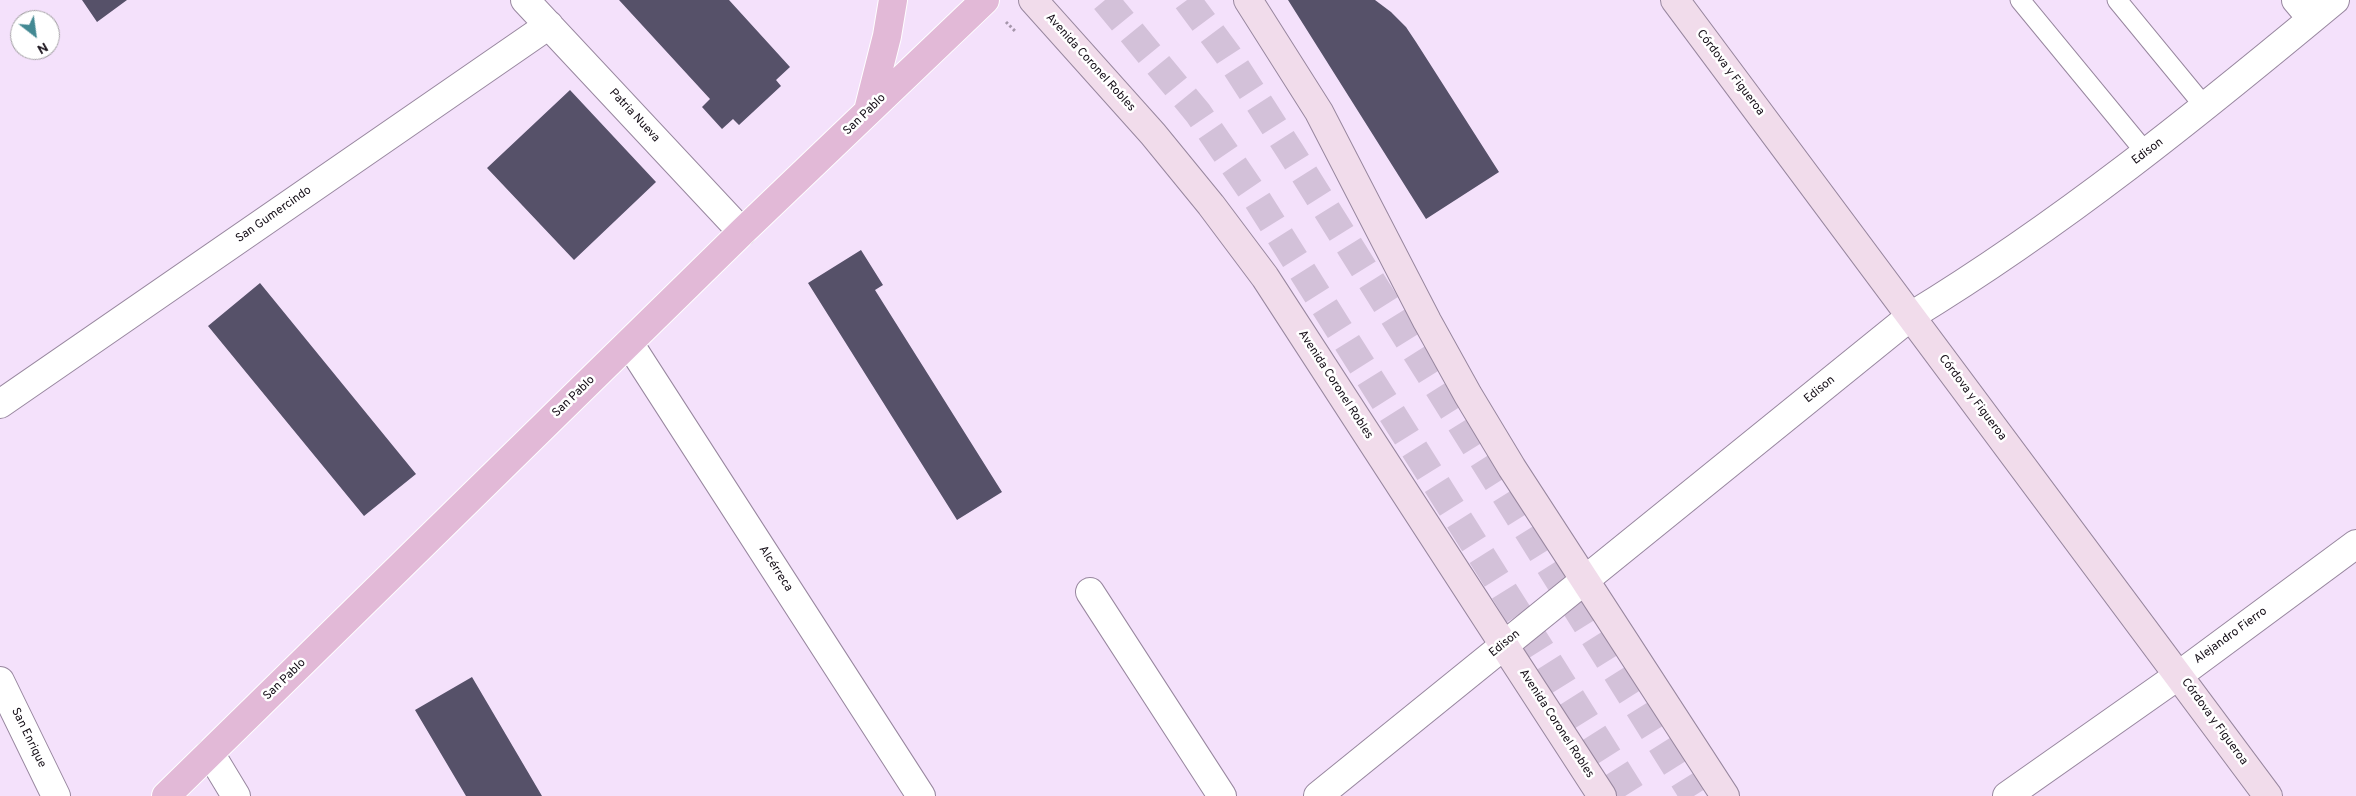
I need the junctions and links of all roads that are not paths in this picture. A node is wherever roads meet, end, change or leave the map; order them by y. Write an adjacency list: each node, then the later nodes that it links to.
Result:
1 (525, 0): 11 (street, Patria Nueva)
2 (893, 0): 13 (main road)
3 (985, 0): 13 (main road, San Pablo)
4 (1033, 0): 22 (main road, Avenida Coronel Robles)
5 (1248, 0): 20 (main road)
6 (1675, 0): 16 (main road, Córdova y Figueroa)
7 (2020, 0): 14 (lane)
8 (2117, 0): 12 (lane)
9 (2335, 0): 10 (street, Edison)
10 (2304, 10): 12 (street, Edison)
11 (549, 25): 15 (street, Patria Nueva); 18 (street, San Gumercindo)
12 (2205, 107): 14 (street, Edison)
13 (868, 111): 15 (main road, San Pablo)
14 (2146, 153): 16 (street, Edison)
15 (742, 232): 17 (main road, San Pablo)
16 (1911, 316): 20 (street, Edison); 23 (main road, Córdova y Figueroa)
17 (630, 343): 25 (main road, San Pablo); 29 (street, Alcérreca)
18 (0, 404)
19 (2356, 544): 23 (street, Alejandro Fierro)
20 (1585, 580): 22 (street, Edison); 33 (main road)
21 (1090, 592): 30 (street)
22 (1504, 645): 31 (street, Edison); 32 (main road, Avenida Coronel Robles)
23 (2179, 675): 34 (street, Alejandro Fierro); 35 (main road, Córdova y Figueroa)
24 (0, 681): 26 (street, San Enrique)
25 (210, 753): 27 (main road, San Pablo); 28 (street)
26 (56, 796)
27 (166, 796)
28 (236, 796)
29 (921, 796)
30 (1222, 796)
31 (1318, 796)
32 (1602, 796)
33 (1725, 796)
34 (2007, 796)
35 (2268, 796)

